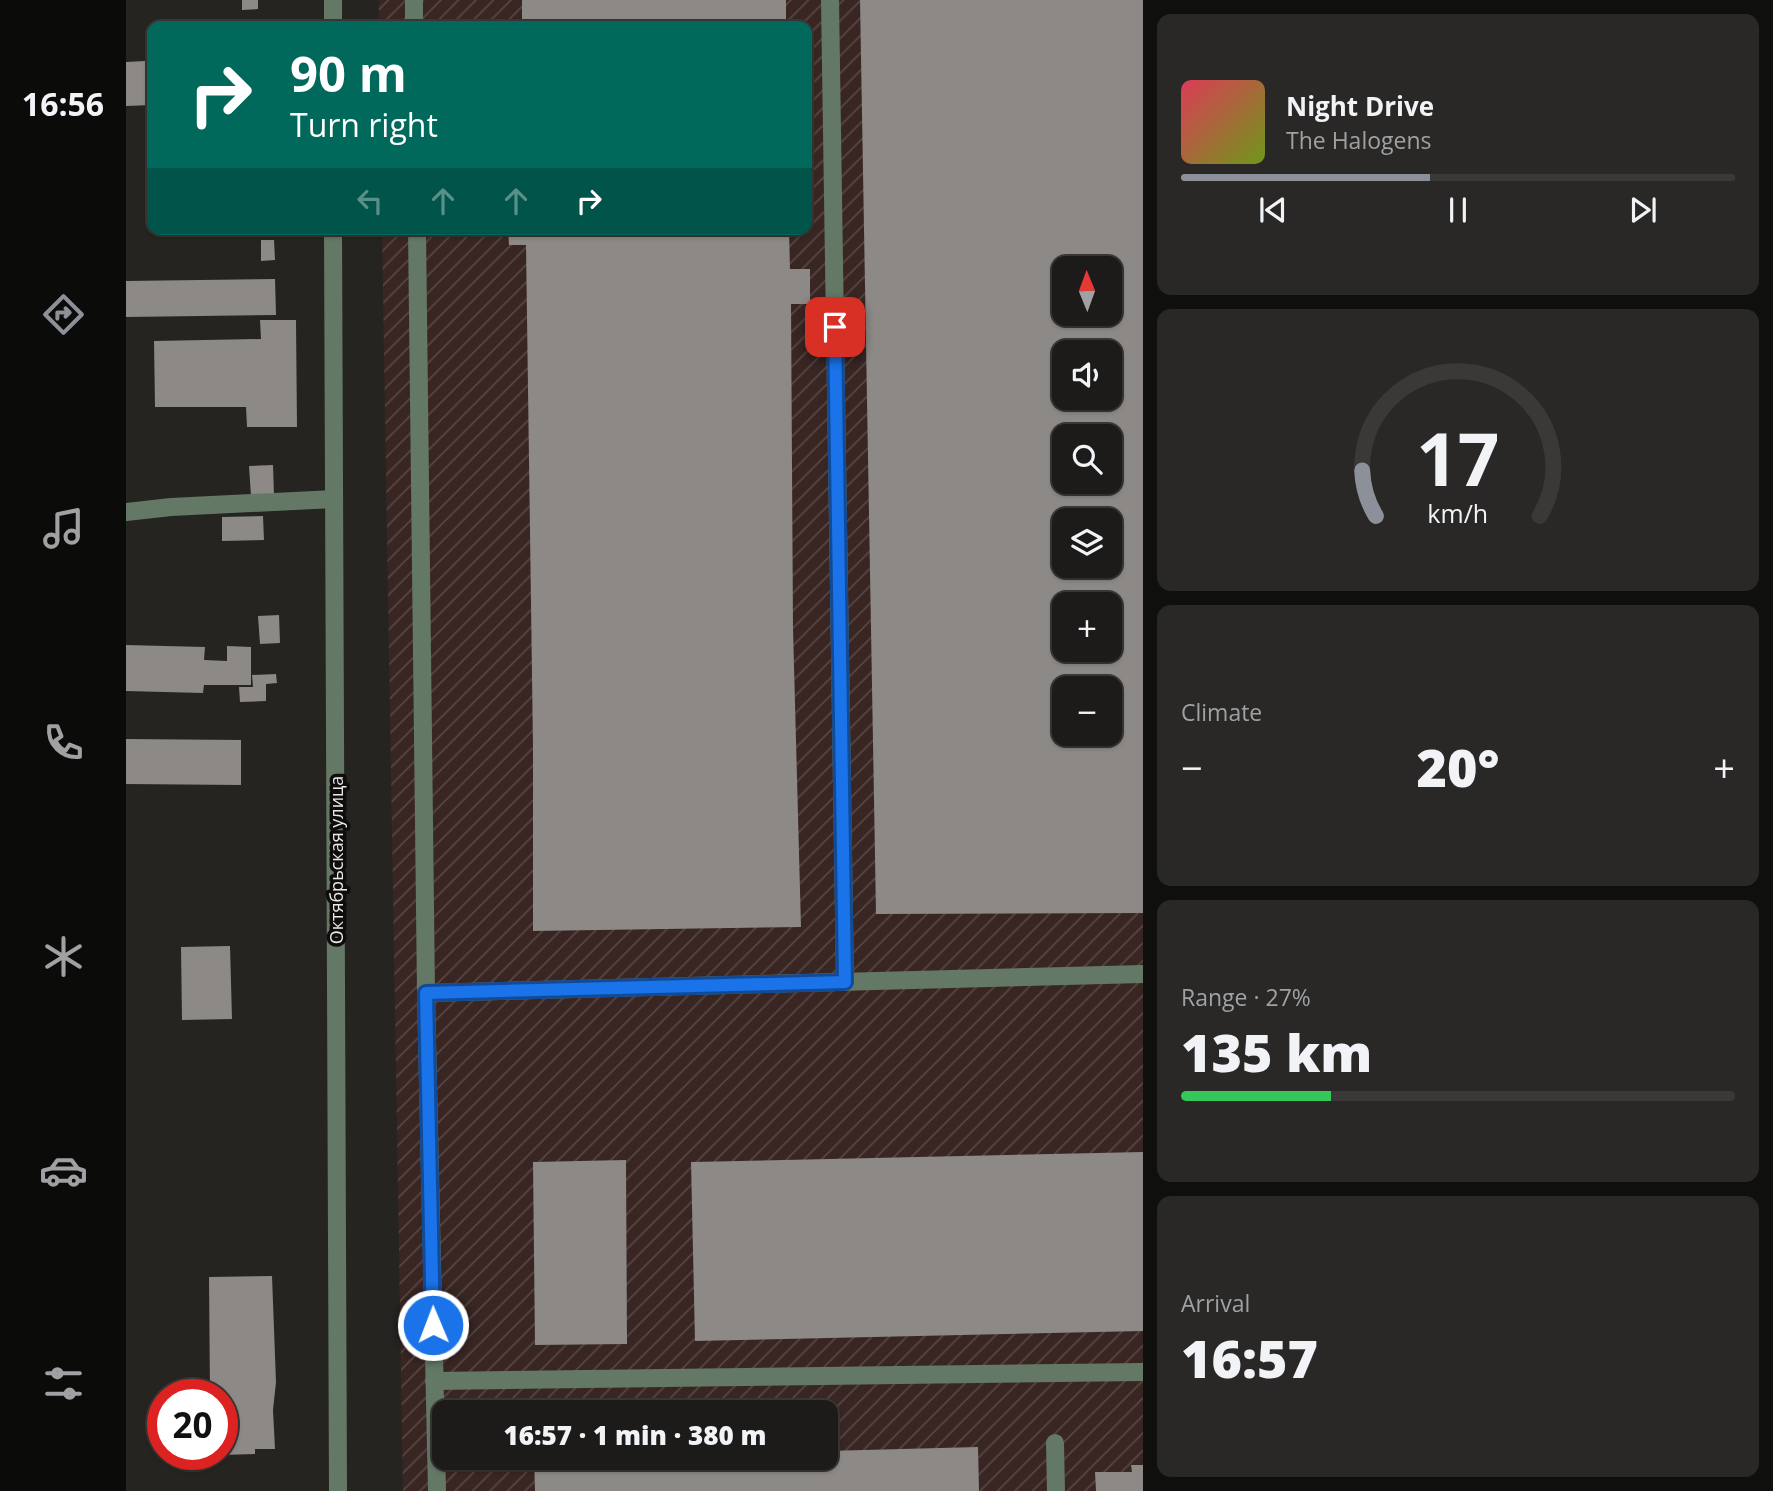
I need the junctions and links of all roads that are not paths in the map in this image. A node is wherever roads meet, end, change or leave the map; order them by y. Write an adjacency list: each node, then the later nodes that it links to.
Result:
1 (333, 0): 4 (street)
2 (414, 0): 5 (street)
3 (830, 0): 11 (street)
4 (333, 21)
5 (414, 21)
6 (333, 235): 8 (street, Октябрьская улица)
7 (417, 235): 12 (street)
8 (334, 499): 9 (street); 16 (street, Октябрьская улица)
9 (126, 512)
10 (1143, 974): 11 (street)
11 (845, 982): 12 (street)
12 (426, 993): 14 (street)
13 (1143, 1372): 14 (street)
14 (434, 1381): 17 (street)
15 (1055, 1443): 18 (street)
16 (338, 1491)
17 (437, 1491)
18 (1056, 1491)

